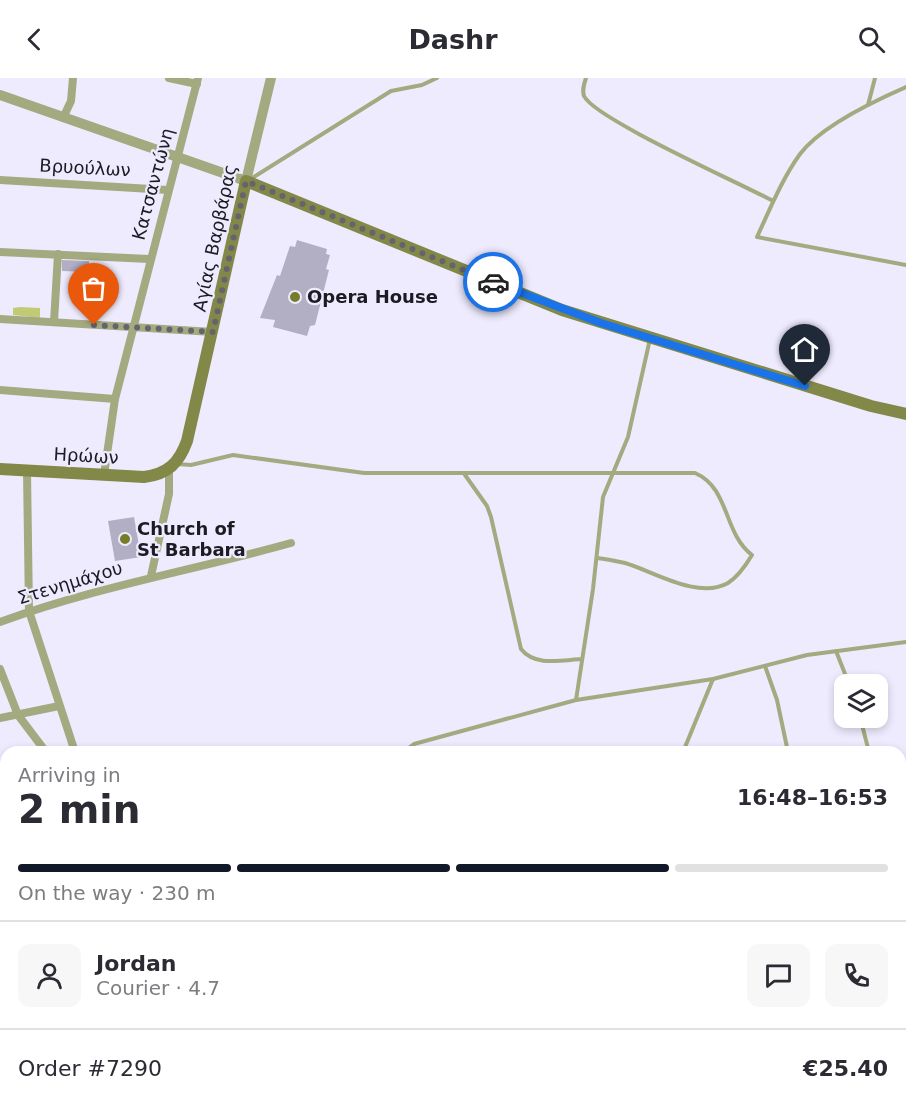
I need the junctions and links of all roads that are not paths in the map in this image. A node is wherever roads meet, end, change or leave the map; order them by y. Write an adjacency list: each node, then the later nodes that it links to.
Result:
1 (73, 78): 11 (street)
2 (169, 78): 7 (street)
3 (270, 78): 14 (street, Αγίας Βαρβάρας)
4 (437, 78): 14 (lane)
5 (586, 78): 16 (lane)
6 (875, 78): 10 (lane)
7 (197, 81): 12 (street, Κατσαντώνη)
8 (906, 87): 10 (lane)
9 (0, 95): 11 (street)
10 (868, 105): 16 (lane)
11 (63, 118): 12 (street)
12 (178, 157): 14 (street); 15 (street, Κατσαντώνη)
13 (0, 180): 15 (street, Βρυούλων)
14 (246, 181): 24 (main road, Αγίας Βαρβάρας); 25 (main road)
15 (168, 189): 19 (street, Κατσαντώνη)
16 (773, 201): 20 (lane)
17 (0, 252): 18 (street)
18 (58, 254): 19 (street); 22 (street)
19 (149, 259): 23 (street, Κατσαντώνη)
20 (906, 265)
21 (0, 319): 22 (street)
22 (54, 322): 23 (street)
23 (134, 327): 24 (street); 27 (street, Κατσαντώνη)
24 (213, 332): 29 (main road, Αγίας Βαρβάρας)
25 (651, 339): 28 (main road); 32 (lane)
26 (0, 390): 27 (street)
27 (115, 399): 34 (street, Κατσαντώνη)
28 (906, 414)
29 (172, 467): 33 (lane); 34 (main road, Ηρώων); 37 (street, Αγίας Βαρβάρας)
30 (0, 469): 31 (main road, Ηρώων)
31 (27, 471): 34 (main road, Ηρώων); 38 (street)
32 (611, 472): 33 (lane); 36 (lane); 36 (lane)
33 (465, 474): 42 (lane)
34 (104, 475)
35 (291, 543): 37 (street)
36 (597, 558): 42 (lane)
37 (151, 576): 38 (street, Στενημάχου)
38 (29, 611): 39 (street, Στενημάχου); 48 (street)
39 (0, 622)
40 (906, 642): 41 (lane)
41 (836, 651): 43 (lane); 45 (lane)
42 (582, 658): 47 (lane)
43 (765, 666): 46 (lane); 56 (lane)
44 (0, 669): 49 (street)
45 (845, 674)
46 (713, 679): 47 (lane); 55 (lane)
47 (576, 700): 54 (lane)
48 (59, 706): 49 (street); 53 (street)
49 (18, 715): 50 (street); 52 (street)
50 (0, 718)
51 (863, 728): 57 (lane)
52 (41, 746)
53 (73, 746)
54 (410, 746)
55 (685, 746)
56 (787, 746)
57 (867, 746)

